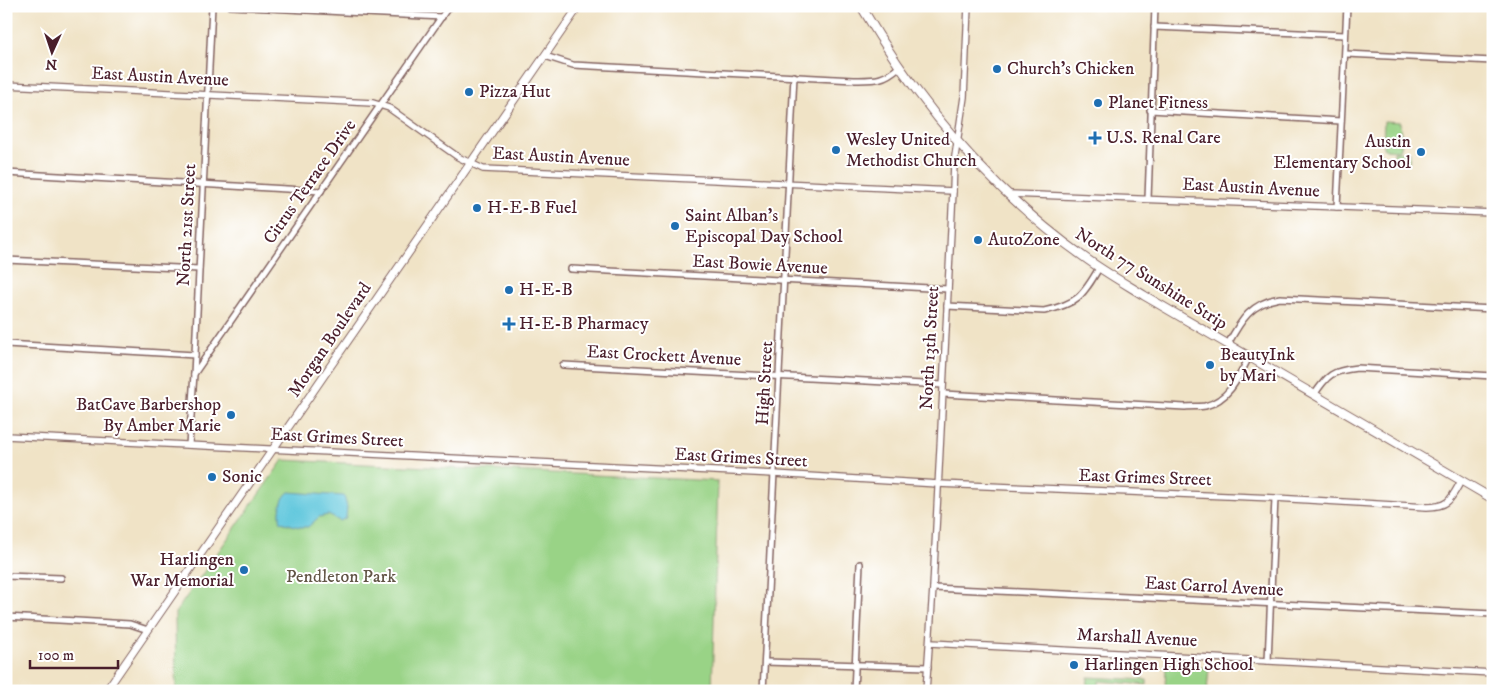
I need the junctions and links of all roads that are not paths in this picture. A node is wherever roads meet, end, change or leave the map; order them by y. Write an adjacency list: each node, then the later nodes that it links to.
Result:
1 (212, 6): 18 (street, North 21st Street)
2 (231, 6): 9 (street)
3 (449, 6): 9 (street, Citrus Terrace Drive)
4 (579, 6): 13 (main road, Morgan Boulevard)
5 (862, 6): 15 (main road, North 77 Sunshine Strip)
6 (968, 6): 22 (street, North 13th Street)
7 (1155, 6): 10 (street)
8 (1347, 6): 11 (street)
9 (442, 17): 19 (street, Citrus Terrace Drive)
10 (1154, 27): 11 (street); 20 (street)
11 (1345, 35): 12 (street)
12 (1346, 54): 14 (street); 21 (street)
13 (545, 56): 16 (street); 23 (main road, Morgan Boulevard)
14 (1493, 61)
15 (899, 67): 16 (street); 22 (main road, North 77 Sunshine Strip)
16 (794, 76): 26 (street, High Street)
17 (6, 85): 18 (street, East Austin Avenue)
18 (207, 94): 19 (street, East Austin Avenue); 25 (street, North 21st Street)
19 (381, 105): 23 (street, East Austin Avenue); 27 (street, Citrus Terrace Drive)
20 (1150, 110): 21 (street); 30 (street)
21 (1341, 120): 31 (street)
22 (957, 144): 28 (street, North 13th Street); 29 (main road, North 77 Sunshine Strip)
23 (471, 163): 26 (street, East Austin Avenue); 54 (main road, Morgan Boulevard)
24 (6, 173): 25 (street)
25 (202, 183): 27 (street); 35 (street, North 21st Street)
26 (788, 183): 28 (street, East Austin Avenue); 37 (street, High Street)
27 (321, 191): 46 (street, Citrus Terrace Drive)
28 (953, 191): 38 (street, North 13th Street)
29 (1008, 194): 30 (street, East Austin Avenue); 34 (main road, North 77 Sunshine Strip)
30 (1148, 199): 31 (street, East Austin Avenue)
31 (1338, 207): 32 (street, East Austin Avenue)
32 (1493, 213)
33 (6, 260): 35 (street)
34 (1100, 268): 39 (street); 42 (main road, North 77 Sunshine Strip)
35 (198, 269): 43 (street, North 21st Street)
36 (571, 269): 37 (street, East Bowie Avenue)
37 (783, 280): 38 (street, East Bowie Avenue); 47 (street, High Street)
38 (948, 289): 39 (street, North 13th Street)
39 (947, 306): 49 (street, North 13th Street)
40 (1493, 309): 42 (street)
41 (6, 344): 43 (street)
42 (1228, 344): 44 (main road, North 77 Sunshine Strip)
43 (194, 355): 46 (street, North 21st Street)
44 (1249, 357): 50 (street); 51 (main road, North 77 Sunshine Strip)
45 (563, 365): 47 (street, East Crockett Avenue)
46 (194, 374): 53 (street, North 21st Street)
47 (779, 376): 49 (street, East Crockett Avenue); 55 (street, High Street)
48 (1493, 376): 51 (street)
49 (944, 385): 50 (street, North 13th Street)
50 (943, 394): 57 (street, North 13th Street)
51 (1314, 395): 56 (main road, North 77 Sunshine Strip)
52 (6, 436): 53 (street, East Grimes Street)
53 (189, 445): 54 (street, East Grimes Street)
54 (274, 450): 55 (street, East Grimes Street); 67 (main road, Morgan Boulevard)
55 (774, 474): 57 (street, East Grimes Street); 70 (street, High Street)
56 (1461, 481): 58 (street, East Grimes Street); 59 (main road, North 77 Sunshine Strip)
57 (938, 484): 58 (street, East Grimes Street); 63 (street, North 13th Street)
58 (1275, 498): 64 (street)
59 (1493, 499)
60 (860, 564): 71 (street)
61 (6, 576): 62 (street)
62 (62, 578)
63 (933, 588): 64 (street, East Carrol Avenue); 68 (street, North 13th Street)
64 (1270, 604): 65 (street, East Carrol Avenue); 69 (street)
65 (1493, 614)
66 (6, 617): 67 (street)
67 (148, 630): 74 (main road, Morgan Boulevard)
68 (930, 643): 69 (street, Marshall Avenue); 72 (street, North 13th Street)
69 (1268, 661): 73 (street, Marshall Avenue)
70 (764, 662): 71 (street); 75 (street, High Street)
71 (855, 664): 72 (street); 76 (street)
72 (928, 667): 77 (street, North 13th Street)
73 (1493, 673)
74 (106, 691)
75 (763, 691)
76 (854, 691)
77 (926, 691)

